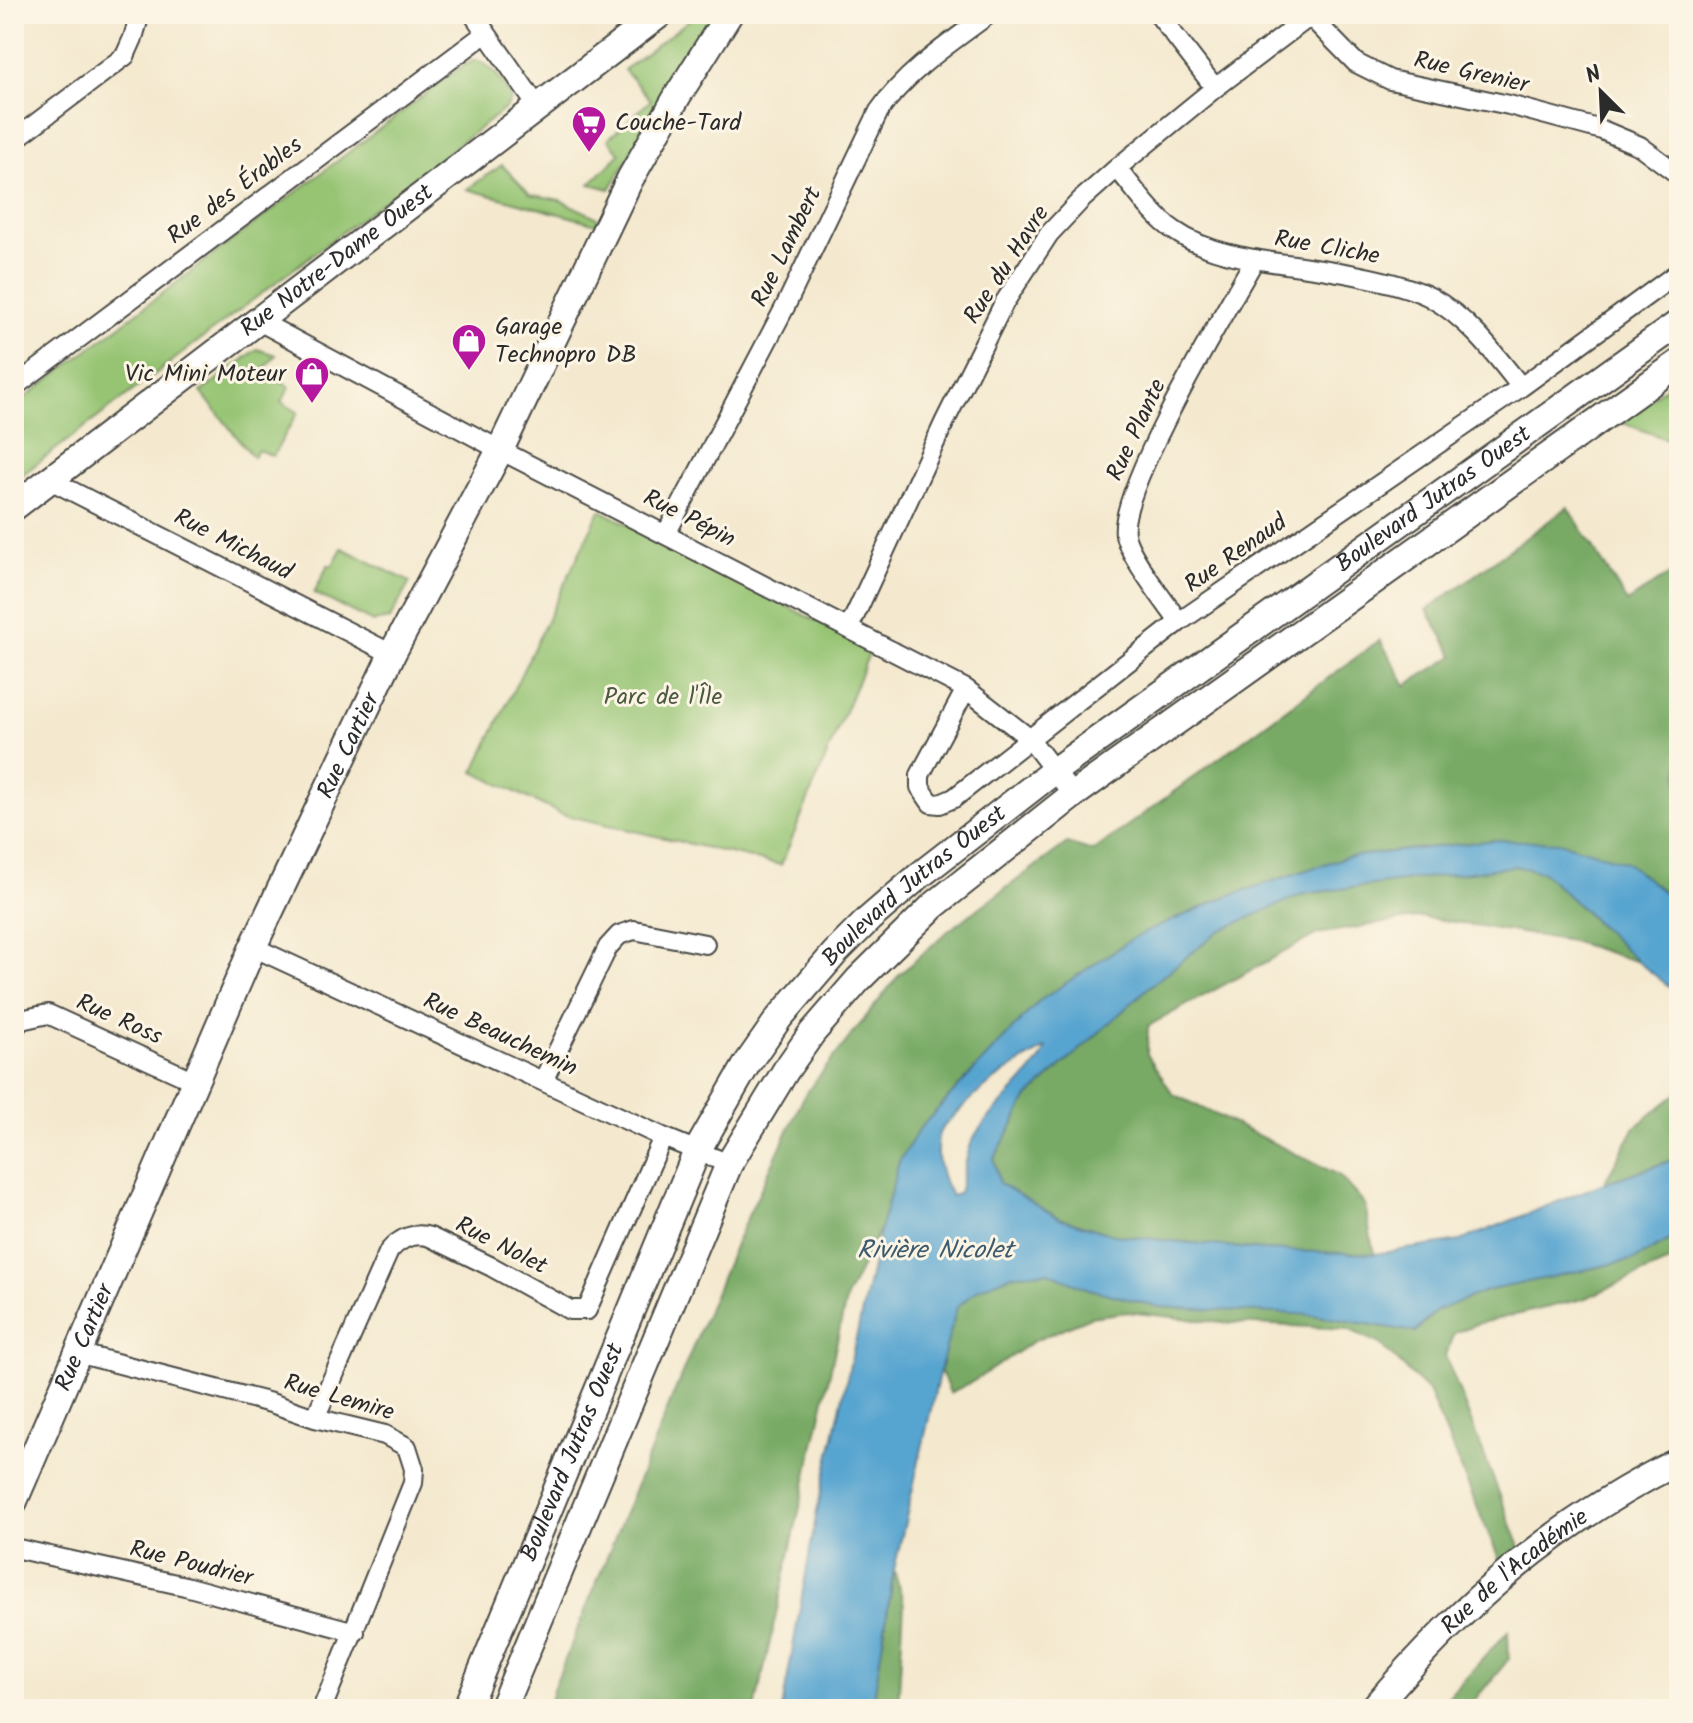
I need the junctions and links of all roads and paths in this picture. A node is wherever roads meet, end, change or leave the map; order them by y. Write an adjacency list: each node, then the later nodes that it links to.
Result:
1 (140, 14): 11 (street)
2 (473, 14): 8 (street)
3 (660, 14): 10 (main road, Rue Notre-Dame Ouest)
4 (729, 14): 21 (main road, Rue Cartier)
5 (989, 14): 24 (street, Rue Lambert)
6 (1158, 14): 9 (street)
7 (1312, 15): 9 (street, Rue du Havre); 13 (street, Rue Grenier)
8 (486, 33): 10 (street); 19 (street, Rue des Érables)
9 (1215, 88): 12 (street, Rue du Havre)
10 (537, 106): 16 (main road, Rue Notre-Dame Ouest)
11 (14, 140)
12 (1117, 168): 14 (street, Rue Cliche); 26 (street, Rue du Havre)
13 (1679, 175)
14 (1255, 259): 20 (street, Rue Cliche); 25 (street, Rue Plante)
15 (1679, 272): 20 (street, Rue Renaud)
16 (257, 320): 21 (street, Rue Pépin); 22 (main road, Rue Notre-Dame Ouest)
17 (1679, 323): 30 (main road, Boulevard Jutras Ouest)
18 (1679, 363): 31 (main road, Boulevard Jutras Ouest)
19 (14, 387)
20 (1521, 387): 25 (street, Rue Renaud)
21 (500, 450): 24 (street, Rue Pépin); 27 (main road, Rue Cartier)
22 (50, 480): 23 (main road, Rue Notre-Dame Ouest); 27 (street, Rue Michaud)
23 (14, 507)
24 (666, 534): 26 (street, Rue Pépin)
25 (1179, 622): 29 (street, Rue Renaud)
26 (849, 628): 28 (street, Rue Pépin)
27 (392, 654): 33 (main road, Rue Cartier)
28 (966, 689): 29 (street, Rue Pépin); 29 (street, Rue Renaud)
29 (1029, 738): 30 (street, Rue Pépin)
30 (1054, 771): 31 (street, Rue Pépin); 38 (main road, Boulevard Jutras Ouest)
31 (1073, 795): 39 (main road, Boulevard Jutras Ouest)
32 (705, 944): 36 (street)
33 (253, 947): 35 (main road, Rue Cartier); 36 (street, Rue Beauchemin)
34 (16, 1018): 35 (street, Rue Ross)
35 (194, 1081): 40 (main road, Rue Cartier)
36 (543, 1081): 37 (street, Rue Beauchemin)
37 (663, 1137): 38 (street, Rue Beauchemin); 41 (street, Rue Nolet)
38 (697, 1151): 39 (street, Rue Beauchemin); 47 (main road, Boulevard Jutras Ouest)
39 (729, 1164): 48 (main road, Boulevard Jutras Ouest)
40 (77, 1353): 41 (street, Rue Lemire); 43 (main road, Rue Cartier)
41 (315, 1418): 45 (street, Rue Lemire)
42 (1679, 1461): 49 (main road, Rue de l'Académie)
43 (14, 1501)
44 (14, 1548): 45 (street, Rue Poudrier)
45 (355, 1632): 46 (street, Rue Lemire)
46 (322, 1709)
47 (466, 1709)
48 (502, 1709)
49 (1373, 1709)

